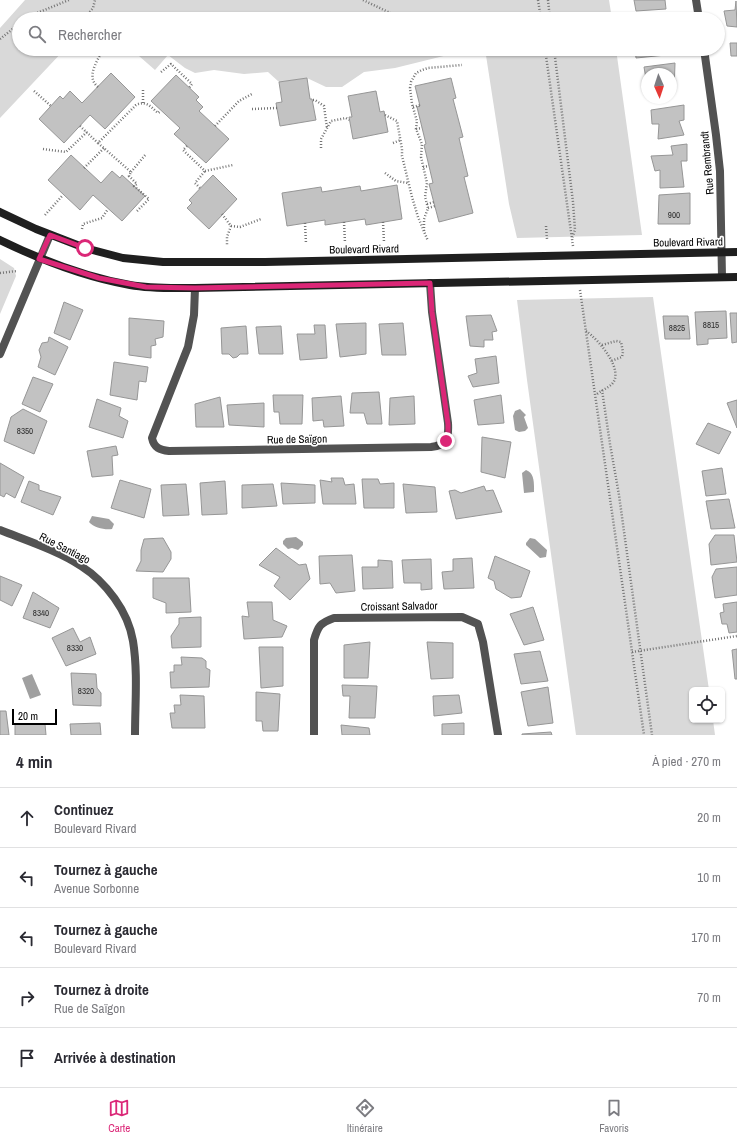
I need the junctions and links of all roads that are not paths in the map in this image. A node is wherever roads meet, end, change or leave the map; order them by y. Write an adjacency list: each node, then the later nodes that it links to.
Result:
1 (696, 0): 2 (street)
2 (698, 12)
3 (705, 56): 8 (street, Rue Rembrandt)
4 (0, 212): 5 (street, Boulevard Rivard)
5 (50, 235): 8 (street, Boulevard Rivard); 9 (street)
6 (0, 240): 9 (street)
7 (737, 252): 8 (street, Boulevard Rivard)
8 (722, 253): 10 (street, Rue Rembrandt)
9 (39, 259): 13 (street); 14 (street)
10 (722, 277): 11 (street); 12 (street)
11 (737, 277)
12 (430, 283): 13 (street); 13 (street, Rue de Saïgon)
13 (195, 288)
14 (0, 354)
15 (0, 530): 16 (street, Rue Santiago)
16 (135, 735)
17 (314, 735): 18 (street, Croissant Salvador)
18 (498, 735)

